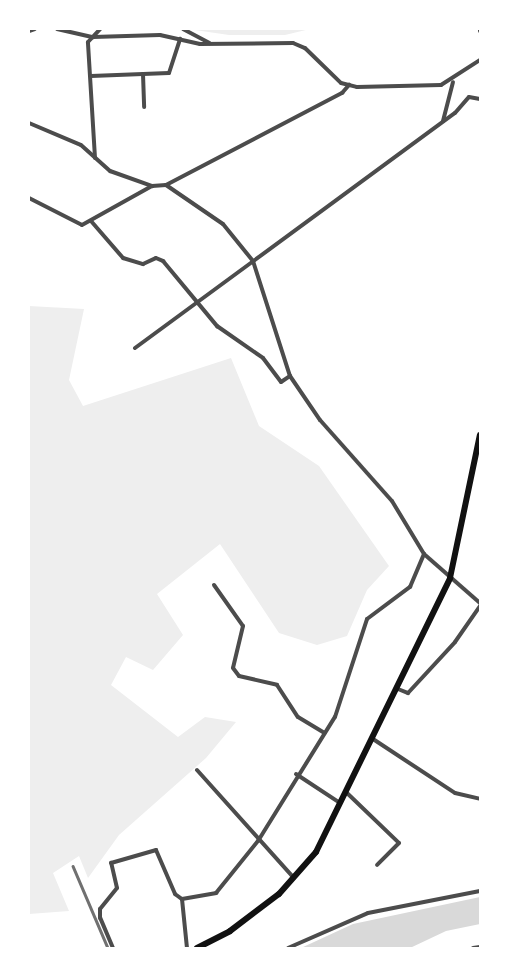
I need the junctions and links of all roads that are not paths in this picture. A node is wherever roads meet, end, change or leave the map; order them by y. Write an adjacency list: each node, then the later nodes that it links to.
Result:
1 (35, 29): 5 (street)
2 (57, 29): 6 (street)
3 (100, 29): 6 (street)
4 (183, 29): 8 (street)
5 (29, 31)
6 (93, 37): 7 (street); 11 (street)
7 (180, 39): 8 (street); 10 (street)
8 (209, 43): 13 (street)
9 (480, 60): 12 (street)
10 (142, 74): 11 (street); 15 (street)
11 (91, 76): 18 (street)
12 (452, 82): 13 (street); 16 (street)
13 (349, 85): 19 (street)
14 (480, 99): 16 (street)
15 (144, 107)
16 (443, 121): 23 (street)
17 (29, 123): 18 (street)
18 (95, 158): 20 (street)
19 (166, 185): 20 (street); 23 (street)
20 (152, 186): 22 (street)
21 (29, 198): 22 (street)
22 (91, 221): 24 (street)
23 (253, 261): 24 (street); 26 (street)
24 (195, 300): 25 (street); 26 (street)
25 (135, 348)
26 (290, 376): 29 (street)
27 (480, 435): 28 (main road)
28 (478, 459): 30 (main road)
29 (424, 554): 30 (street); 34 (street)
30 (450, 578): 32 (street); 33 (main road)
31 (214, 585): 34 (street)
32 (480, 605): 33 (street)
33 (398, 689): 35 (main road)
34 (325, 733): 37 (street)
35 (373, 739): 38 (main road); 39 (street)
36 (197, 770): 41 (street)
37 (296, 774): 40 (street); 41 (street)
38 (347, 793): 40 (main road); 42 (street)
39 (480, 799)
40 (341, 804): 43 (main road)
41 (258, 841): 43 (street); 45 (street)
42 (377, 865)
43 (295, 879): 49 (main road)
44 (480, 891): 50 (street)
45 (182, 899): 47 (street); 48 (street)
46 (480, 947): 51 (street)
47 (113, 948)
48 (187, 948)
49 (197, 948)
50 (288, 948)
51 (473, 948)

